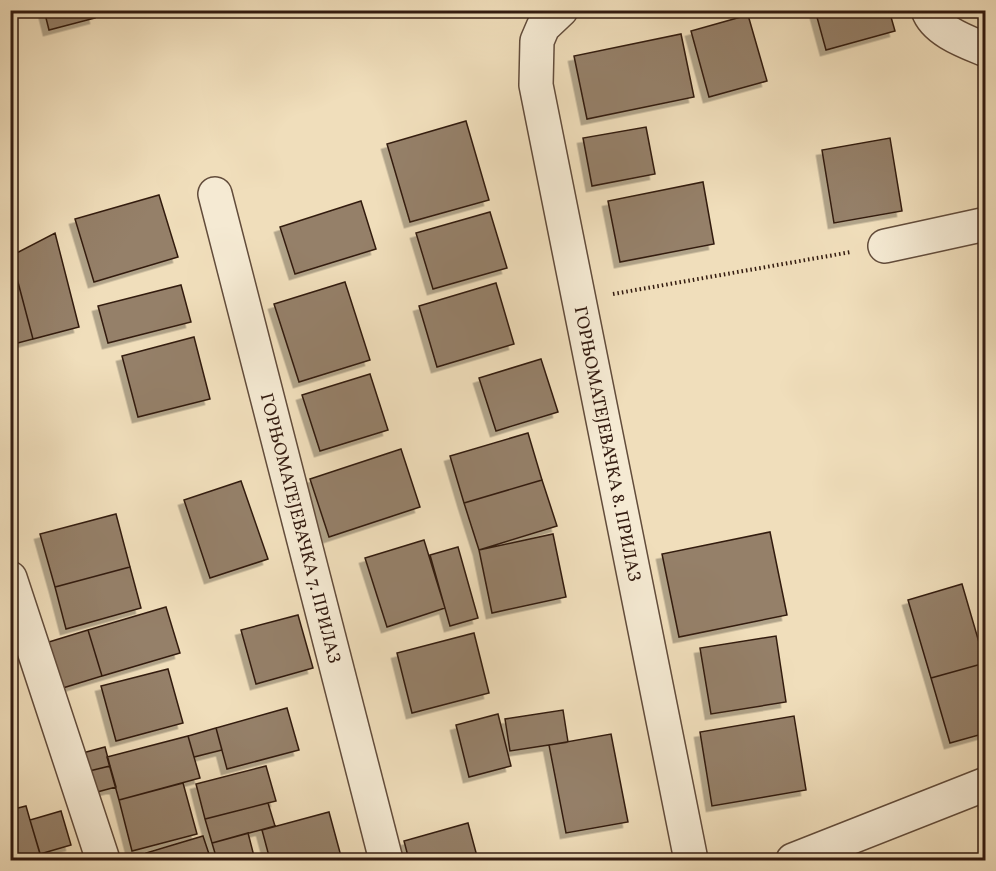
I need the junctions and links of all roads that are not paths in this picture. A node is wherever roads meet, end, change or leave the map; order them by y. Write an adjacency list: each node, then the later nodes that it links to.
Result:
1 (928, 10): 3 (street)
2 (552, 19): 12 (street, ГОРЊОМАТЕЈЕВАЧКА 8. ПРИЛАЗ)
3 (986, 50)
4 (215, 194): 11 (street, ГОРЊОМАТЕЈЕВАЧКА 7. ПРИЛАЗ)
5 (986, 224): 6 (street)
6 (885, 246)
7 (10, 578): 10 (street)
8 (986, 783): 9 (street)
9 (848, 850): 13 (street)
10 (103, 861)
11 (386, 861)
12 (691, 861)
13 (793, 861)

